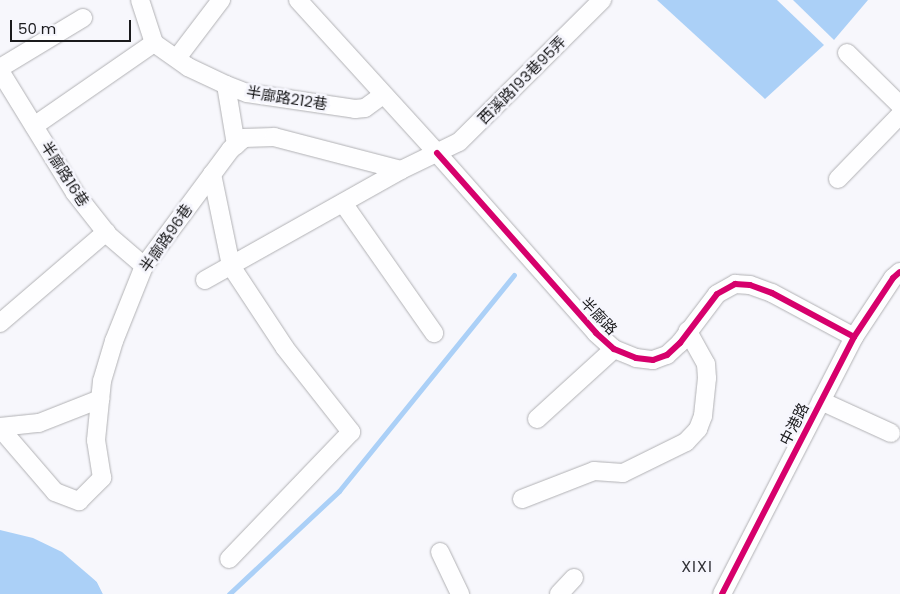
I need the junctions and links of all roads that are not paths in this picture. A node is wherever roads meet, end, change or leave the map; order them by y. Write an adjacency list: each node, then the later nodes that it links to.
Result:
1 (140, 0): 6 (street)
2 (221, 0): 8 (street)
3 (298, 0): 11 (street, 半廍路)
4 (602, 0): 16 (street, 西溪路193巷95弄)
5 (83, 18): 9 (street)
6 (154, 43): 8 (street, 半廍路212巷); 14 (street)
7 (847, 53): 12 (street)
8 (176, 58): 10 (street, 半廍路212巷)
9 (0, 70): 14 (street, 半廍路16巷)
10 (226, 86): 11 (street, 半廍路212巷); 15 (street)
11 (383, 95): 16 (street, 半廍路)
12 (900, 106)
13 (900, 115): 19 (street)
14 (34, 126): 21 (street, 半廍路16巷)
15 (236, 145): 17 (street); 18 (street, 半廍路96巷)
16 (437, 153): 17 (street); 30 (street, 半廍路)
17 (401, 170): 20 (street)
18 (212, 174): 22 (street, 半廍路96巷); 23 (street)
19 (838, 179)
20 (343, 203): 23 (street); 28 (street)
21 (106, 232): 22 (street, 半廍路16巷); 26 (street)
22 (144, 266): 31 (street, 半廍路96巷)
23 (231, 266): 25 (street); 38 (street)
24 (898, 277): 29 (street, 中港路)
25 (205, 280)
26 (0, 323)
27 (688, 331): 29 (street, 半廍路); 30 (street, 半廍路); 36 (street)
28 (434, 333)
29 (854, 337): 32 (street, 中港路)
30 (614, 349): 33 (street)
31 (100, 399): 34 (street); 34 (street, 半廍路96巷)
32 (821, 401): 35 (street); 42 (street, 中港路)
33 (537, 419)
34 (0, 428)
35 (891, 433)
36 (522, 499)
37 (440, 552): 40 (street)
38 (229, 559)
39 (574, 578): 41 (street)
40 (460, 594)
41 (558, 594)
42 (722, 594)

